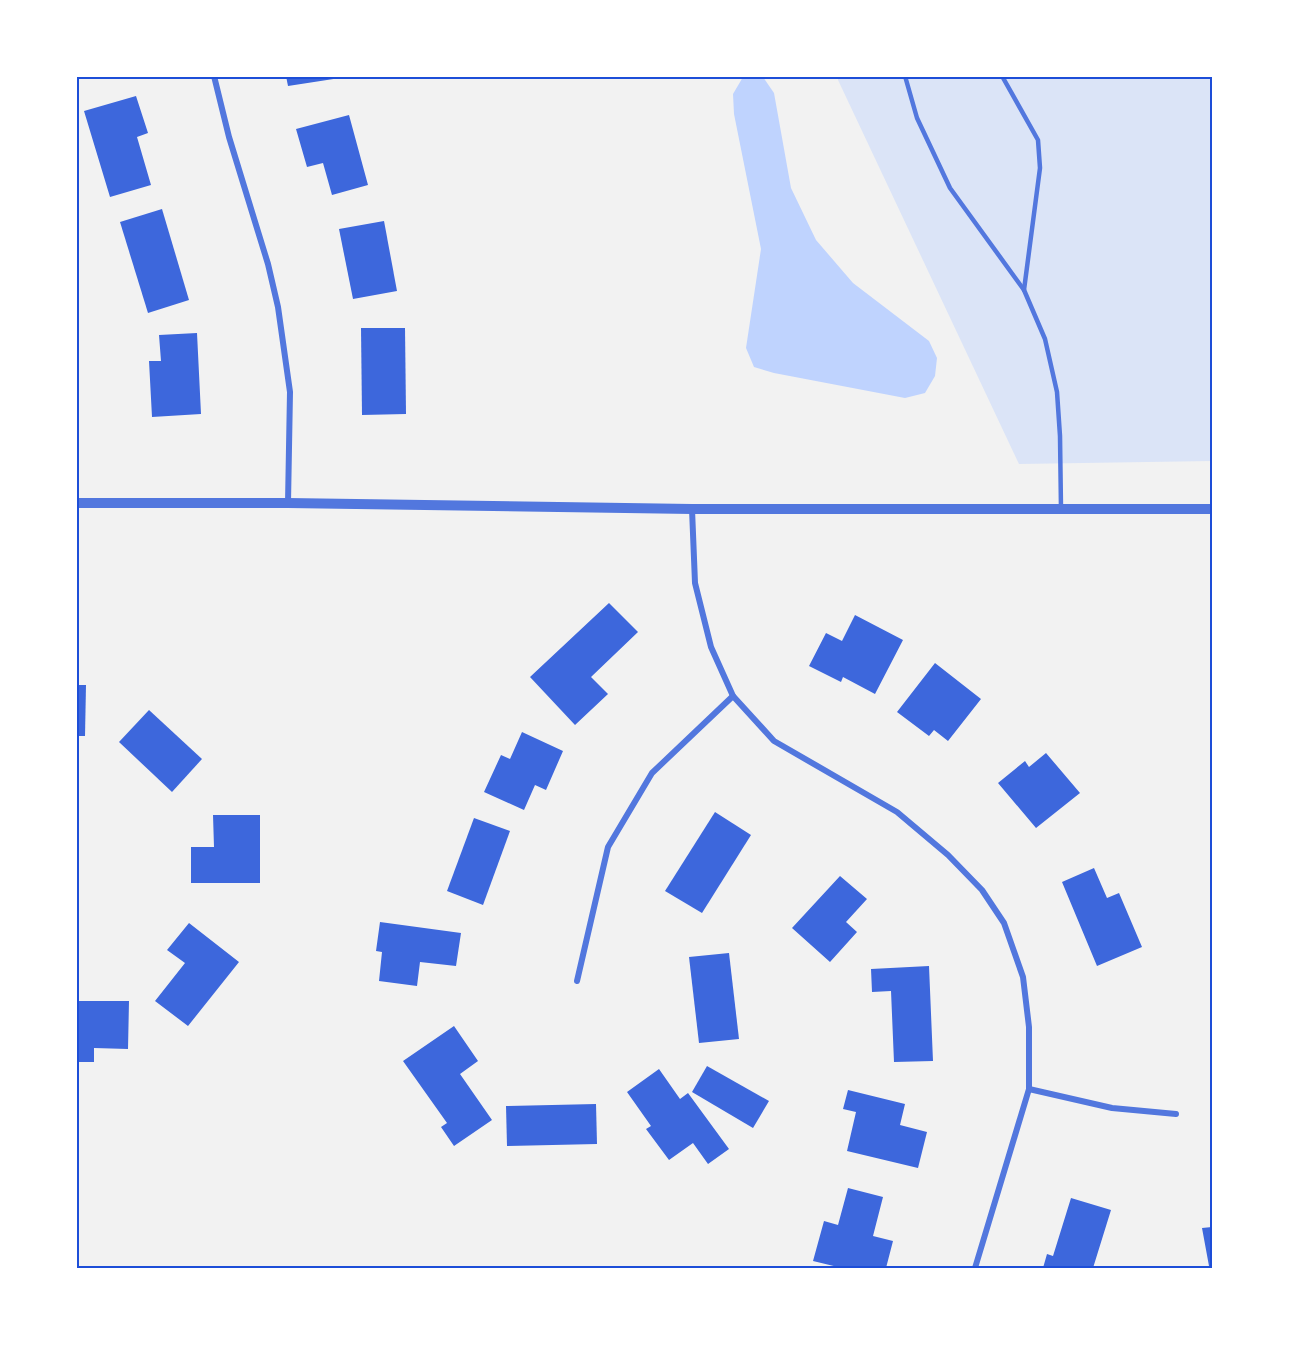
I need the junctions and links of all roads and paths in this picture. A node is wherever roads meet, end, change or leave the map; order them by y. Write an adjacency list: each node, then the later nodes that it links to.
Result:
1 (214, 76): 6 (street)
2 (905, 76): 4 (lane)
3 (1002, 76): 4 (lane)
4 (1024, 290): 8 (lane)
5 (76, 503): 6 (street)
6 (288, 503): 7 (street)
7 (692, 509): 8 (street); 10 (street)
8 (1061, 509): 9 (street)
9 (1212, 510)
10 (733, 696): 11 (street); 12 (street)
11 (577, 981)
12 (1029, 1089): 13 (street); 14 (street)
13 (1176, 1114)
14 (975, 1269)

